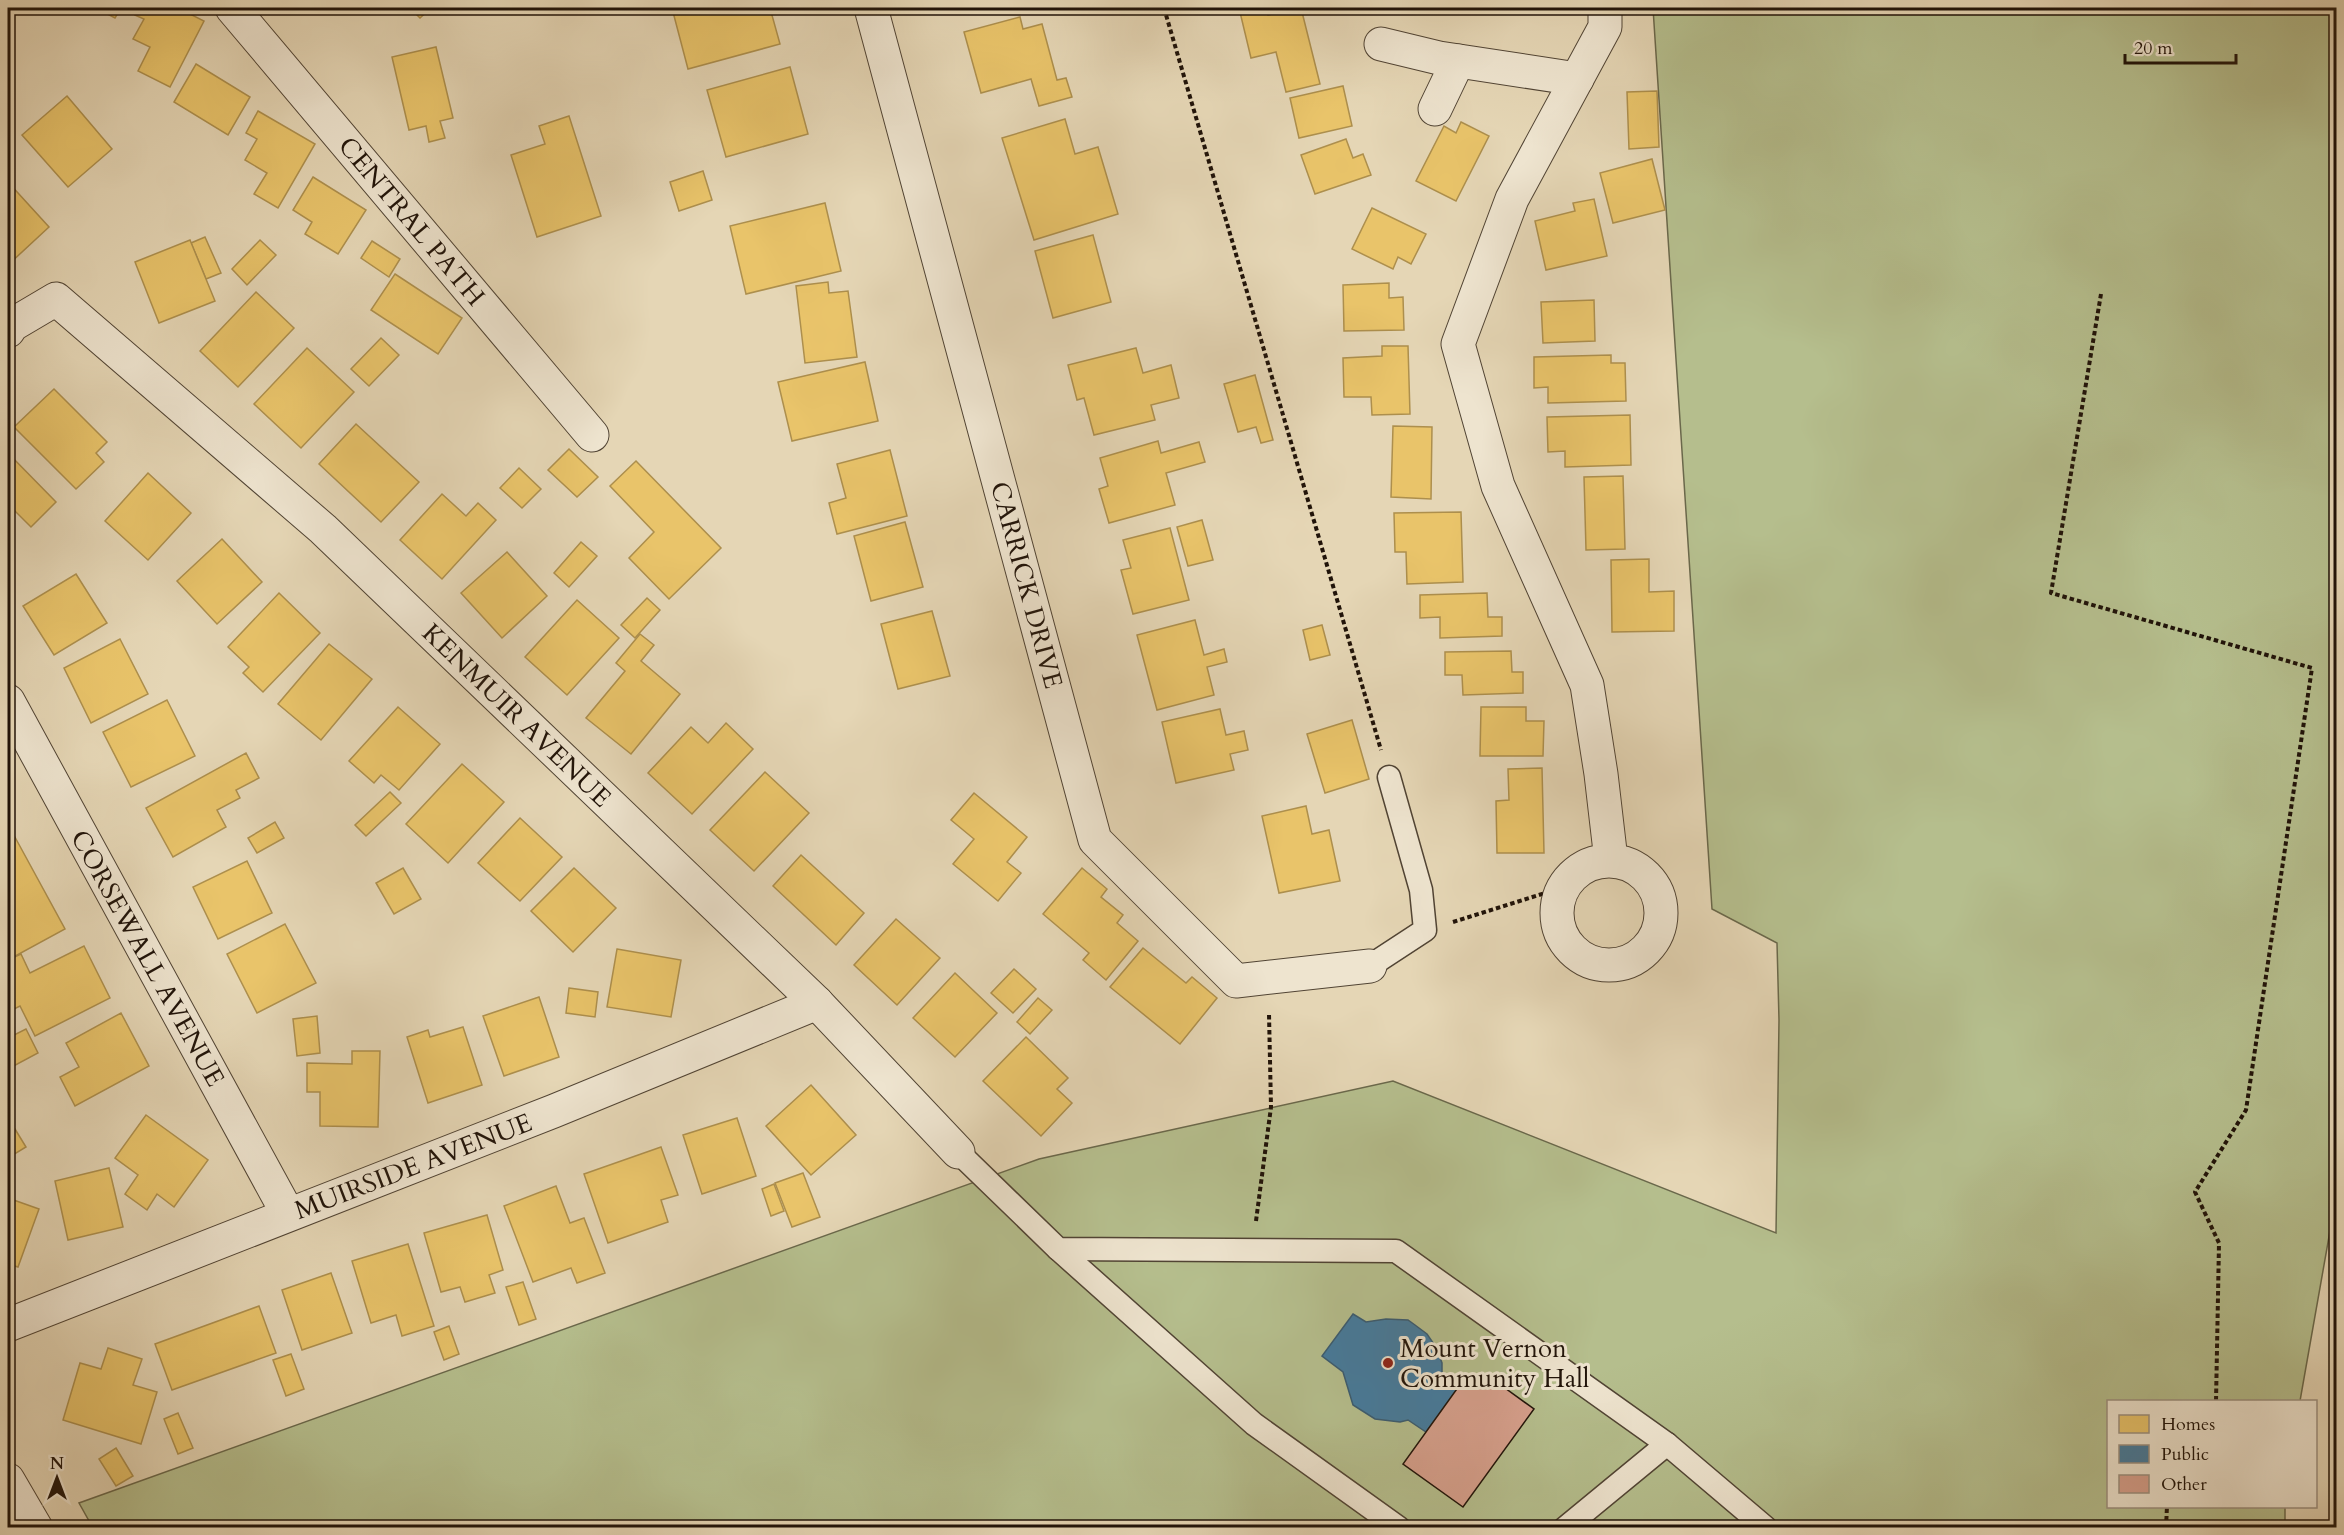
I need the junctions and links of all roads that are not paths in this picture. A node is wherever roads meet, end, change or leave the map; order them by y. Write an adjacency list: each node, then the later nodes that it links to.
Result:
1 (232, 8): 9 (street, CENTRAL PATH)
2 (871, 8): 13 (street, CARRICK DRIVE)
3 (1605, 8): 6 (street)
4 (1381, 44): 5 (street)
5 (1458, 61): 6 (street); 7 (street)
6 (1577, 79): 12 (street)
7 (1435, 109)
8 (8, 330): 14 (street, KENMUIR AVENUE)
9 (592, 435)
10 (8, 700): 16 (street, CORSEWALL AVENUE)
11 (1389, 777): 13 (lane)
12 (1611, 860): 12 (street)
13 (1370, 966)
14 (817, 1003): 15 (street, KENMUIR AVENUE); 16 (street, MUIRSIDE AVENUE)
15 (958, 1152): 17 (lane)
16 (288, 1215): 18 (street, MUIRSIDE AVENUE)
17 (1058, 1249): 19 (lane); 22 (lane)
18 (8, 1325)
19 (1667, 1444): 23 (lane); 24 (lane)
20 (8, 1480): 21 (street)
21 (36, 1527)
22 (1399, 1527)
23 (1565, 1527)
24 (1766, 1527)

